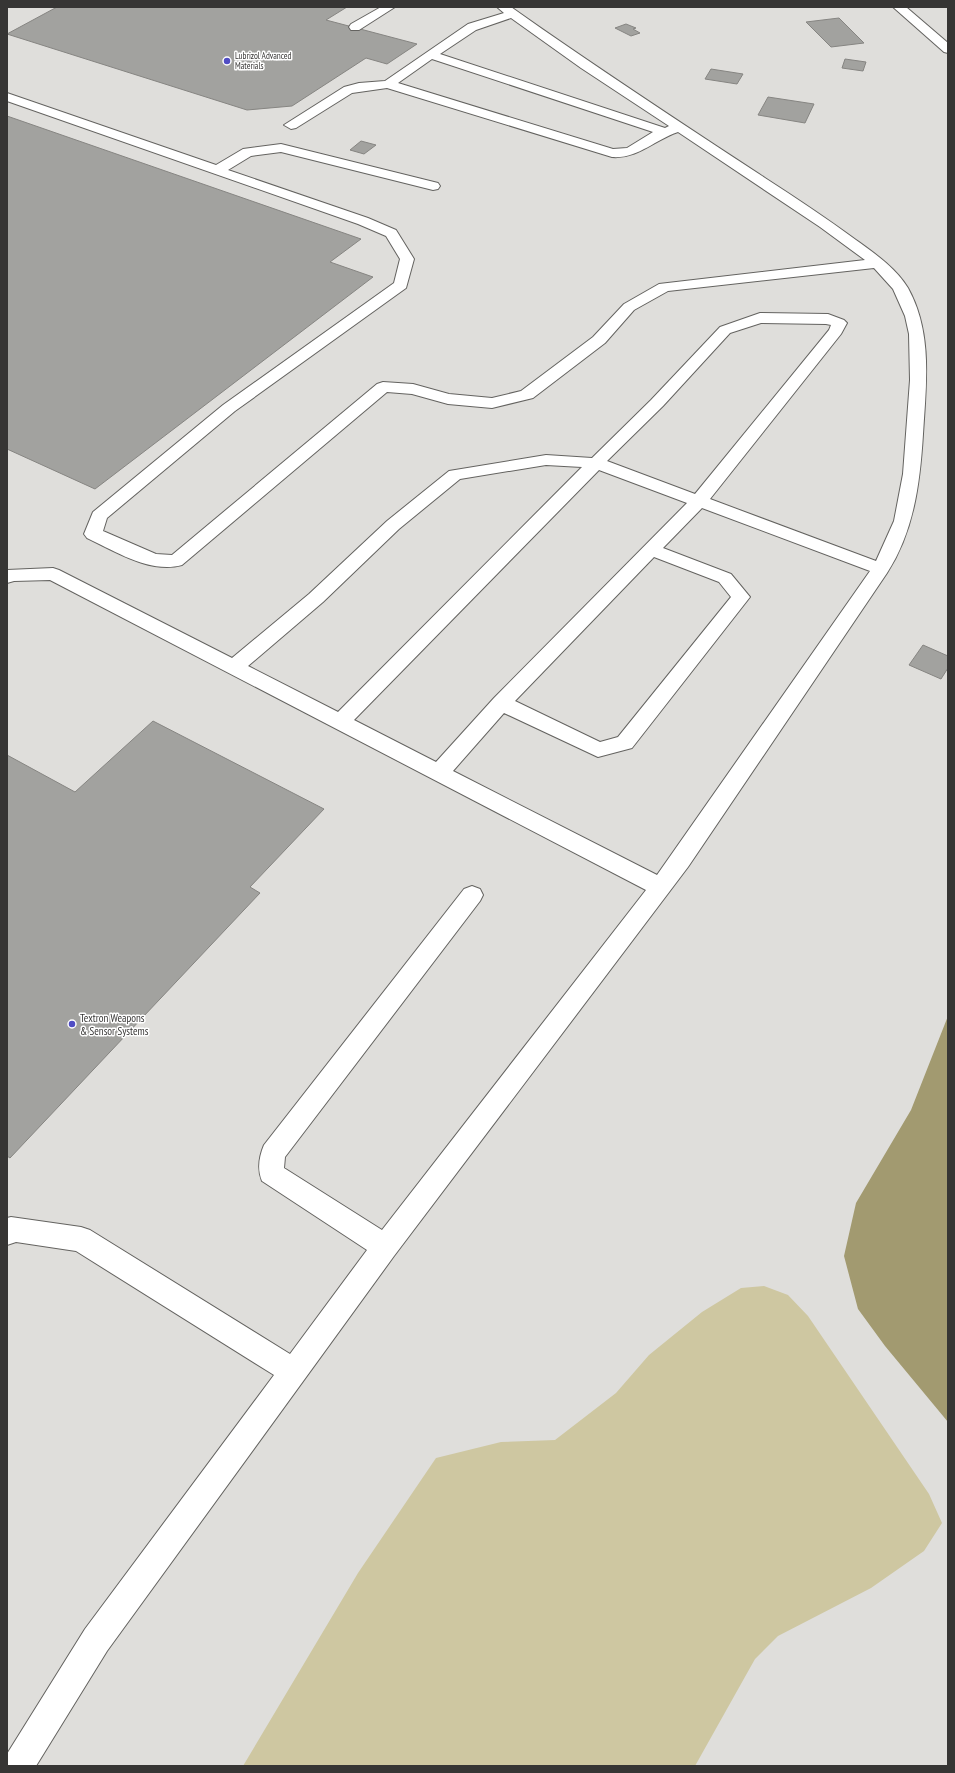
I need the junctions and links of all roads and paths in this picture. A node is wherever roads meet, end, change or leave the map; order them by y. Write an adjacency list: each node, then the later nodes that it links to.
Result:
1 (388, 7): 4 (street)
2 (899, 7): 5 (street)
3 (508, 11): 6 (street); 10 (street)
4 (355, 28)
5 (948, 49)
6 (431, 55): 7 (street); 10 (street)
7 (388, 84): 9 (street); 10 (street)
8 (7, 97): 11 (street)
9 (291, 125)
10 (672, 130): 13 (street)
11 (218, 170): 12 (street); 13 (street)
12 (433, 186)
13 (878, 263): 17 (street)
14 (596, 463): 15 (street); 15 (street); 19 (street); 21 (street)
15 (699, 500): 16 (street); 17 (street)
16 (652, 550): 20 (street); 20 (street)
17 (881, 569): 23 (street)
18 (7, 577): 19 (street)
19 (234, 667): 21 (street)
20 (501, 703): 22 (street)
21 (341, 722): 22 (street)
22 (439, 772): 23 (street)
23 (660, 887): 26 (street)
24 (472, 895): 26 (street)
25 (7, 1233): 27 (street)
26 (384, 1247): 27 (street)
27 (292, 1371): 28 (street)
28 (18, 1766)

